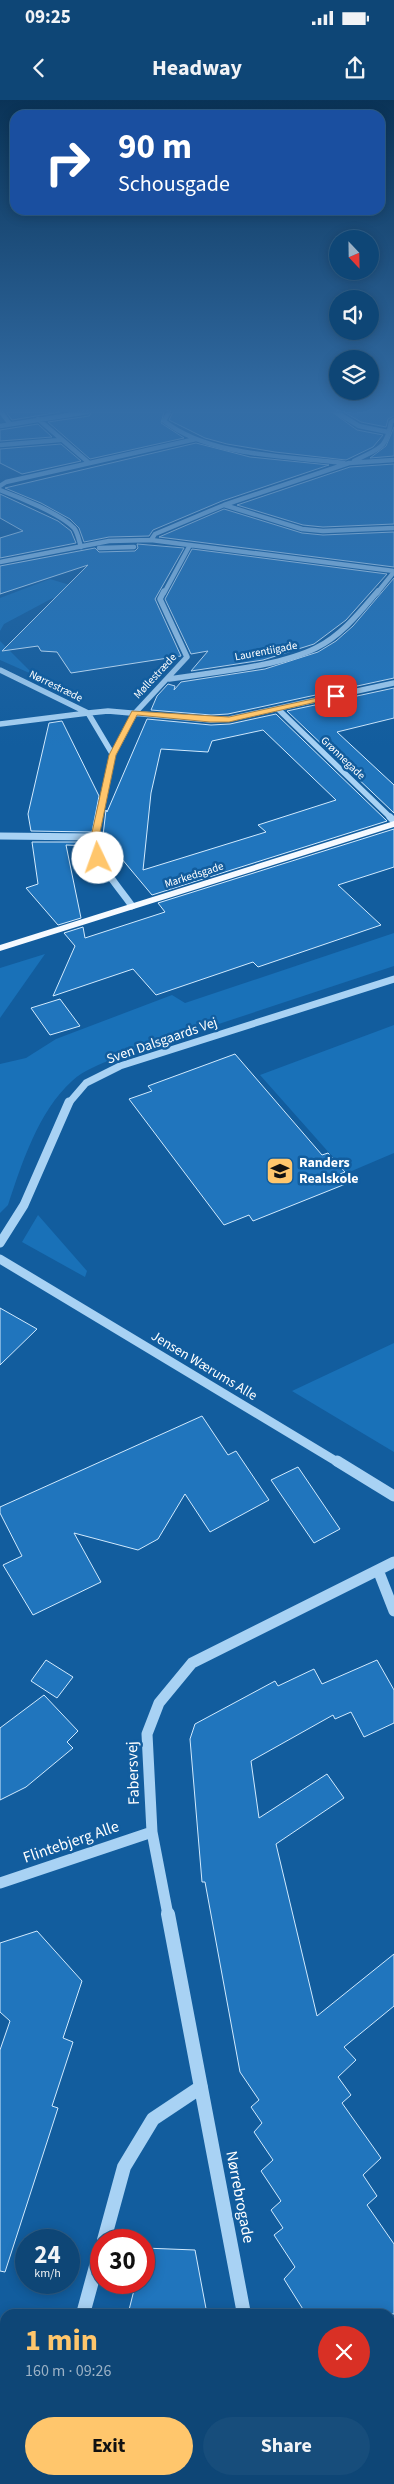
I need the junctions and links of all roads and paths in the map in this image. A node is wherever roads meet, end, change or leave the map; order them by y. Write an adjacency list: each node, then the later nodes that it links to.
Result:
1 (68, 523): 7 (street)
2 (181, 523): 5 (street)
3 (281, 523): 4 (street)
4 (394, 528)
5 (151, 540): 6 (street); 7 (street)
6 (190, 545): 7 (street); 9 (street); 11 (street, Møllestræde)
7 (82, 547): 8 (street)
8 (0, 562)
9 (394, 571): 11 (street, Laurentiigade)
10 (0, 670): 14 (street, Nørrestræde)
11 (168, 679): 15 (street, Møllestræde)
12 (394, 683): 13 (street)
13 (278, 709): 15 (street); 18 (street, Grønnegade)
14 (88, 713): 15 (street, Nørrestræde); 16 (street); 17 (street)
15 (135, 713): 17 (street)
16 (0, 724)
17 (113, 755): 20 (street)
18 (394, 822): 21 (main road, Markedsgade)
19 (0, 836): 20 (street)
20 (95, 837): 21 (street)
21 (132, 906): 22 (main road, Markedsgade)
22 (0, 948)
23 (394, 979): 24 (street, Sven Dalsgaards Vej)
24 (0, 1243)
25 (0, 1260): 26 (street, Jensen Wærums Alle)
26 (394, 1496)
27 (394, 1562): 28 (street, Fabersvej)
28 (378, 1570): 29 (street); 30 (street, Fabersvej)
29 (394, 1611)
30 (152, 1832): 31 (street, Flintebjerg Alle); 32 (street, Fabersvej)
31 (0, 1883)
32 (201, 2087): 33 (street); 36 (street, Nørrebrogade)
33 (107, 2229)
34 (90, 2288): 35 (street)
35 (84, 2309)
36 (243, 2309)

